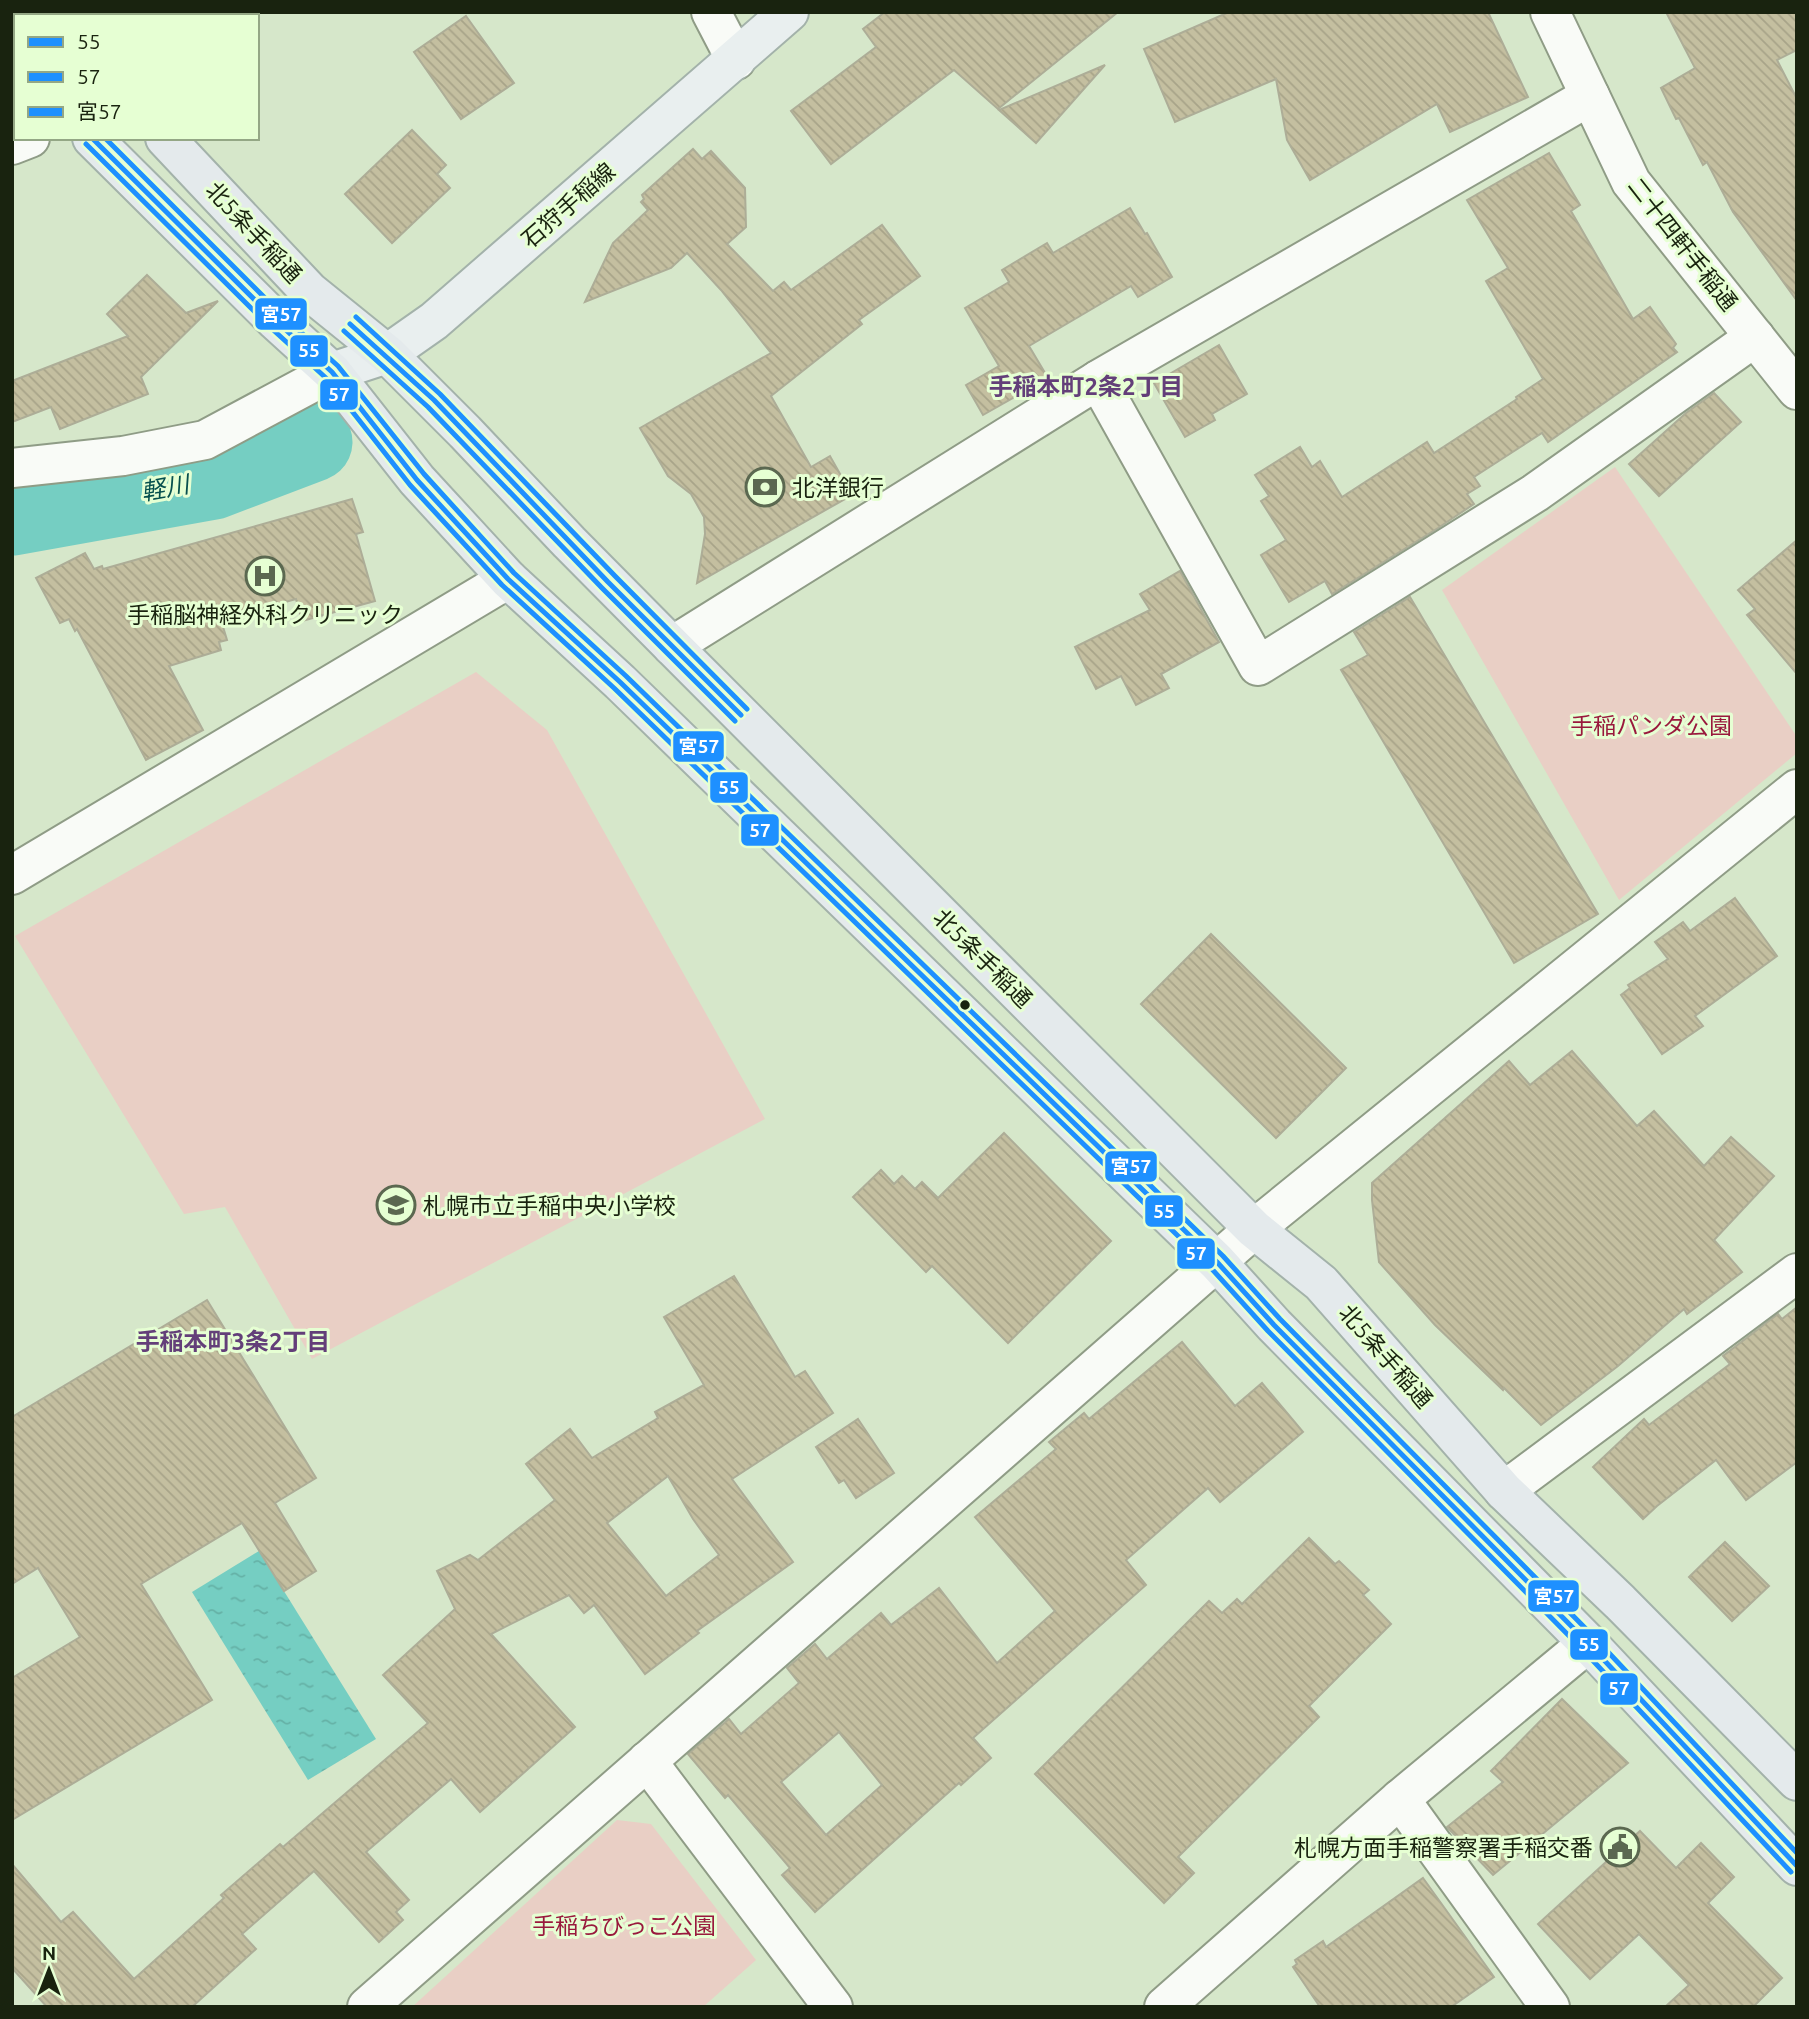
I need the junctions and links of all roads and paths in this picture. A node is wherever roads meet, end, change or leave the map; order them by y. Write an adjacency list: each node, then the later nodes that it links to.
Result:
1 (711, 12): 4 (street)
2 (789, 12): 4 (main road, 石狩手稲線)
3 (1561, 16): 5 (street, 二十四軒手稲通)
4 (736, 60): 9 (main road, 石狩手稲線)
5 (1590, 96): 8 (street, 二十四軒手稲通); 11 (street)
6 (94, 140): 10 (highway, 北5条手稲通)
7 (167, 140): 9 (highway, 北5条手稲通)
8 (1755, 337): 11 (street); 12 (street, 二十四軒手稲通)
9 (387, 354): 10 (main road, 石狩手稲線); 15 (highway, 北5条手稲通)
10 (332, 372): 13 (street); 14 (highway, 北5条手稲通)
11 (1098, 380): 15 (street)
12 (1797, 390)
13 (12, 468)
14 (508, 579): 17 (street); 19 (highway, 北5条手稲通)
15 (672, 646): 18 (highway, 北5条手稲通)
16 (1797, 789): 18 (street)
17 (12, 875)
18 (1254, 1229): 19 (street); 21 (highway, 北5条手稲通)
19 (1217, 1262): 22 (highway, 北5条手稲通); 23 (street)
20 (1797, 1273): 21 (street)
21 (1504, 1491): 24 (highway, 北5条手稲通)
22 (1588, 1643): 25 (street); 26 (highway, 北5条手稲通)
23 (647, 1761): 27 (street); 28 (street)
24 (1797, 1781)
25 (1399, 1798): 29 (street); 30 (street)
26 (1797, 1866)
27 (367, 2007)
28 (833, 2007)
29 (1164, 2007)
30 (1550, 2007)

